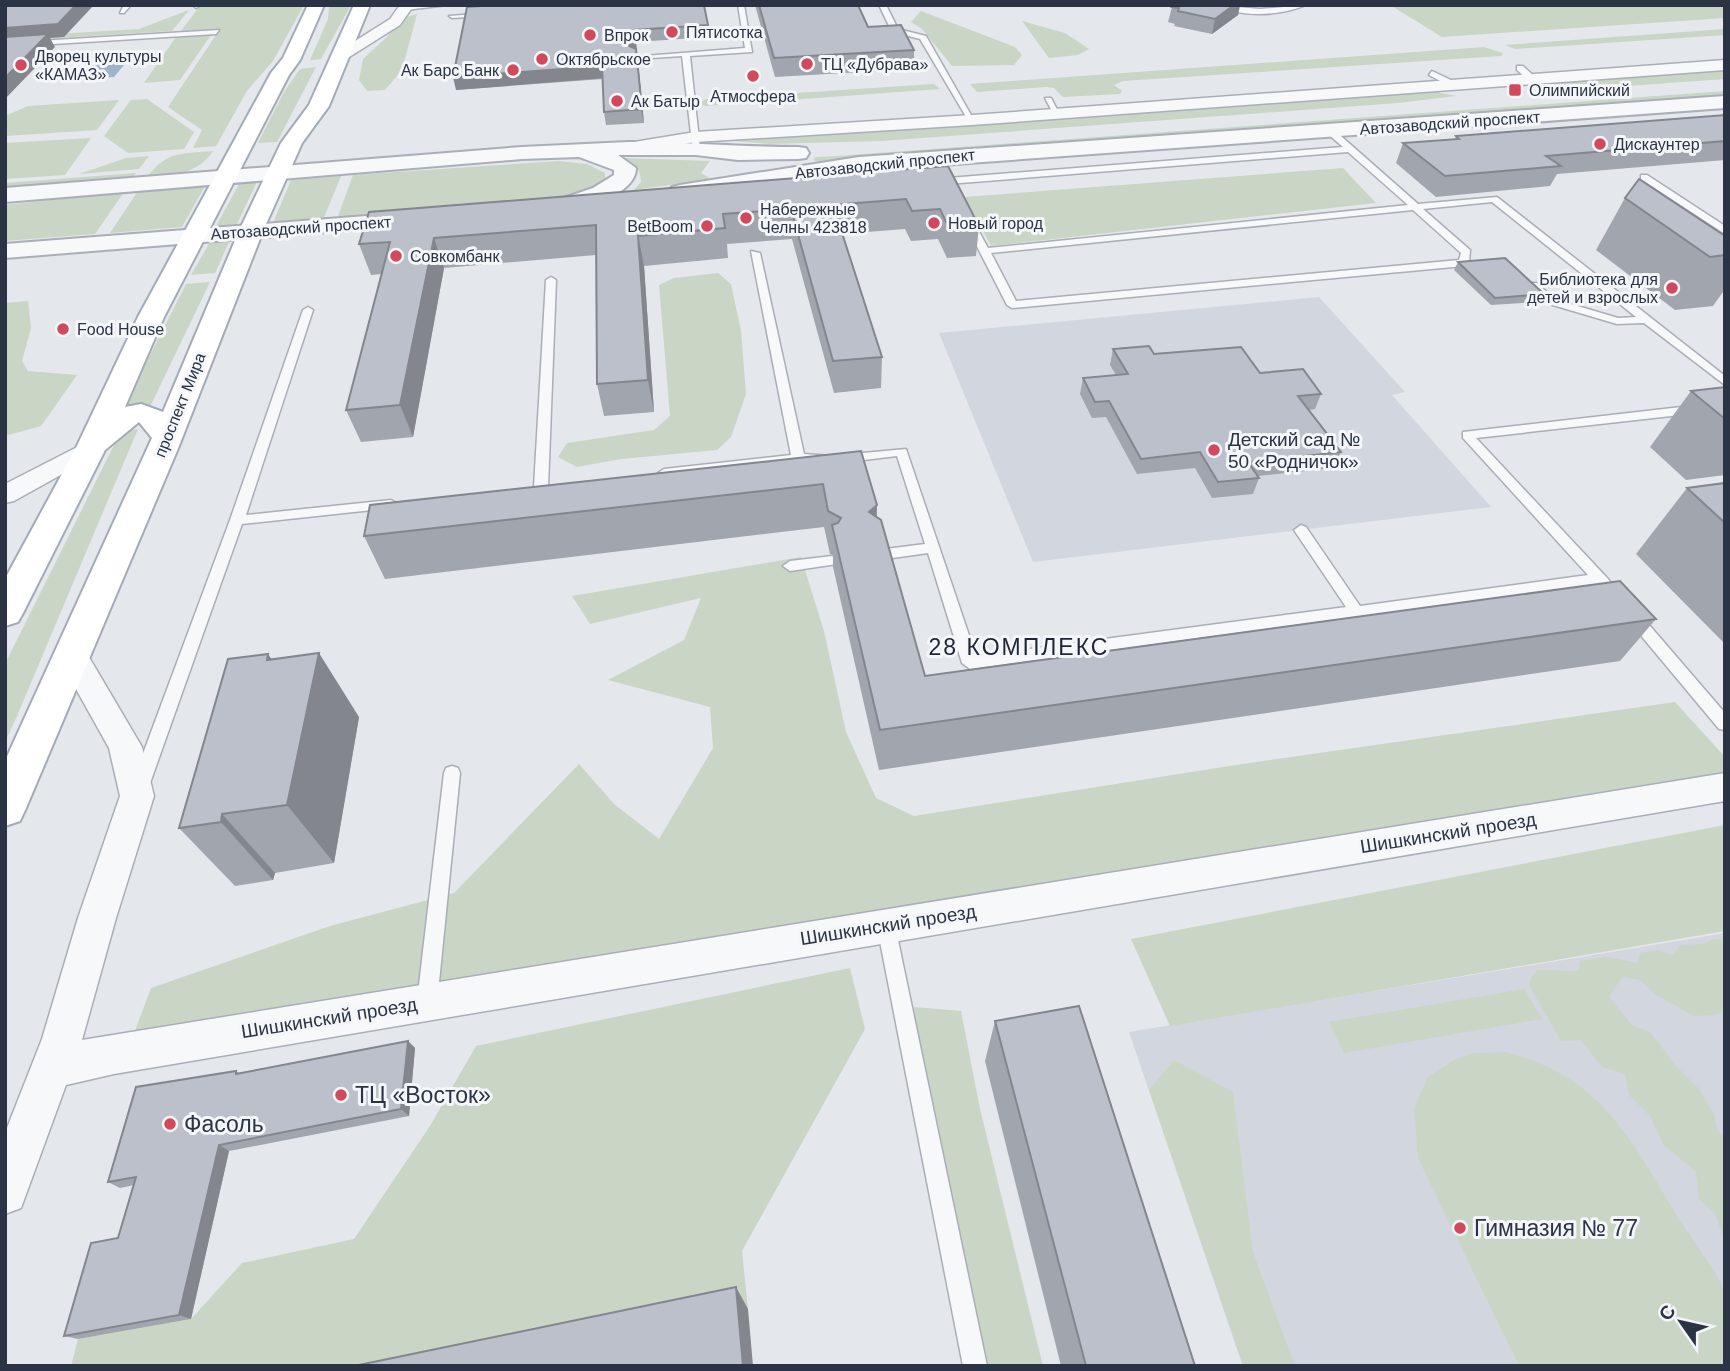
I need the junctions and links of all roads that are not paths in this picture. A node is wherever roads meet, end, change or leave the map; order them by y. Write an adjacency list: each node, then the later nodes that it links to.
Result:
1 (316, 5): 16 (main road)
2 (362, 5): 14 (main road, проспект Мира)
3 (444, 5): 8 (lane)
4 (741, 5): 13 (lane)
5 (882, 5): 22 (lane)
6 (1218, 5): 7 (lane)
7 (1303, 5)
8 (407, 6): 14 (street)
9 (493, 14): 10 (lane)
10 (452, 16)
11 (216, 32): 12 (lane)
12 (5, 45)
13 (686, 54): 15 (lane); 24 (lane)
14 (341, 55): 16 (main road); 30 (main road, проспект Мира)
15 (636, 57)
16 (304, 63): 25 (main road)
17 (1725, 65): 19 (street)
18 (1432, 73): 19 (lane)
19 (1454, 85): 22 (street)
20 (1725, 85): 28 (street, Автозаводский проспект)
21 (1725, 102): 23 (street, Автозаводский проспект)
22 (972, 120): 24 (street)
23 (1331, 132): 26 (lane); 29 (street, Автозаводский проспект)
24 (695, 143): 27 (street, Автозаводский проспект); 28 (street, Автозаводский проспект)
25 (242, 146): 32 (main road); 34 (street)
26 (1349, 149): 29 (lane); 38 (lane)
27 (577, 150): 30 (street, Автозаводский проспект); 39 (street)
28 (738, 154): 33 (street)
29 (936, 158): 33 (street, Автозаводский проспект)
30 (278, 174): 32 (street, Автозаводский проспект); 45 (main road, проспект Мира)
31 (1644, 177): 44 (lane)
32 (225, 178): 34 (street, Автозаводский проспект); 46 (main road)
33 (755, 180): 36 (street, Автозаводский проспект)
34 (135, 185): 35 (street, Автозаводский проспект)
35 (5, 195)
36 (662, 195)
37 (635, 200): 39 (street)
38 (1414, 206): 49 (lane); 49 (lane); 56 (lane)
39 (557, 208): 41 (street)
40 (963, 209): 49 (lane)
41 (530, 210)
42 (436, 217): 43 (street, Автозаводский проспект)
43 (328, 226): 45 (street, Автозаводский проспект); 51 (street)
44 (1725, 230)
45 (251, 231): 46 (street, Автозаводский проспект); 51 (main road, проспект Мира)
46 (194, 236): 47 (street, Автозаводский проспект); 52 (main road)
47 (95, 244): 48 (street, Автозаводский проспект); 52 (street)
48 (5, 251)
49 (985, 251)
50 (755, 253): 61 (lane)
51 (233, 273): 59 (main road, проспект Мира)
52 (173, 278): 60 (main road)
53 (551, 280): 63 (lane)
54 (1533, 285): 56 (lane)
55 (308, 310): 66 (lane)
56 (1647, 320): 57 (lane)
57 (1725, 382)
58 (1725, 405): 72 (lane)
59 (167, 438): 60 (main road); 75 (main road, проспект Мира)
60 (91, 448): 64 (street); 74 (main road)
61 (798, 458): 62 (lane); 68 (lane)
62 (653, 474)
63 (541, 487)
64 (5, 495)
65 (405, 502): 66 (lane)
66 (237, 520): 79 (lane)
67 (1301, 530): 73 (lane)
68 (933, 548): 69 (lane); 73 (lane)
69 (878, 555)
70 (832, 561): 71 (lane)
71 (790, 566)
72 (1599, 579): 73 (lane); 76 (lane)
73 (1356, 611)
74 (5, 612)
75 (72, 654): 79 (street); 80 (main road, проспект Мира)
76 (1725, 723)
77 (452, 773): 82 (lane)
78 (1725, 787): 81 (street, Шишкинский проезд)
79 (137, 796): 83 (street)
80 (5, 808)
81 (886, 926): 82 (street, Шишкинский проезд); 85 (lane)
82 (427, 1002): 83 (street, Шишкинский проезд)
83 (52, 1067): 84 (street)
84 (5, 1192)
85 (975, 1366)

